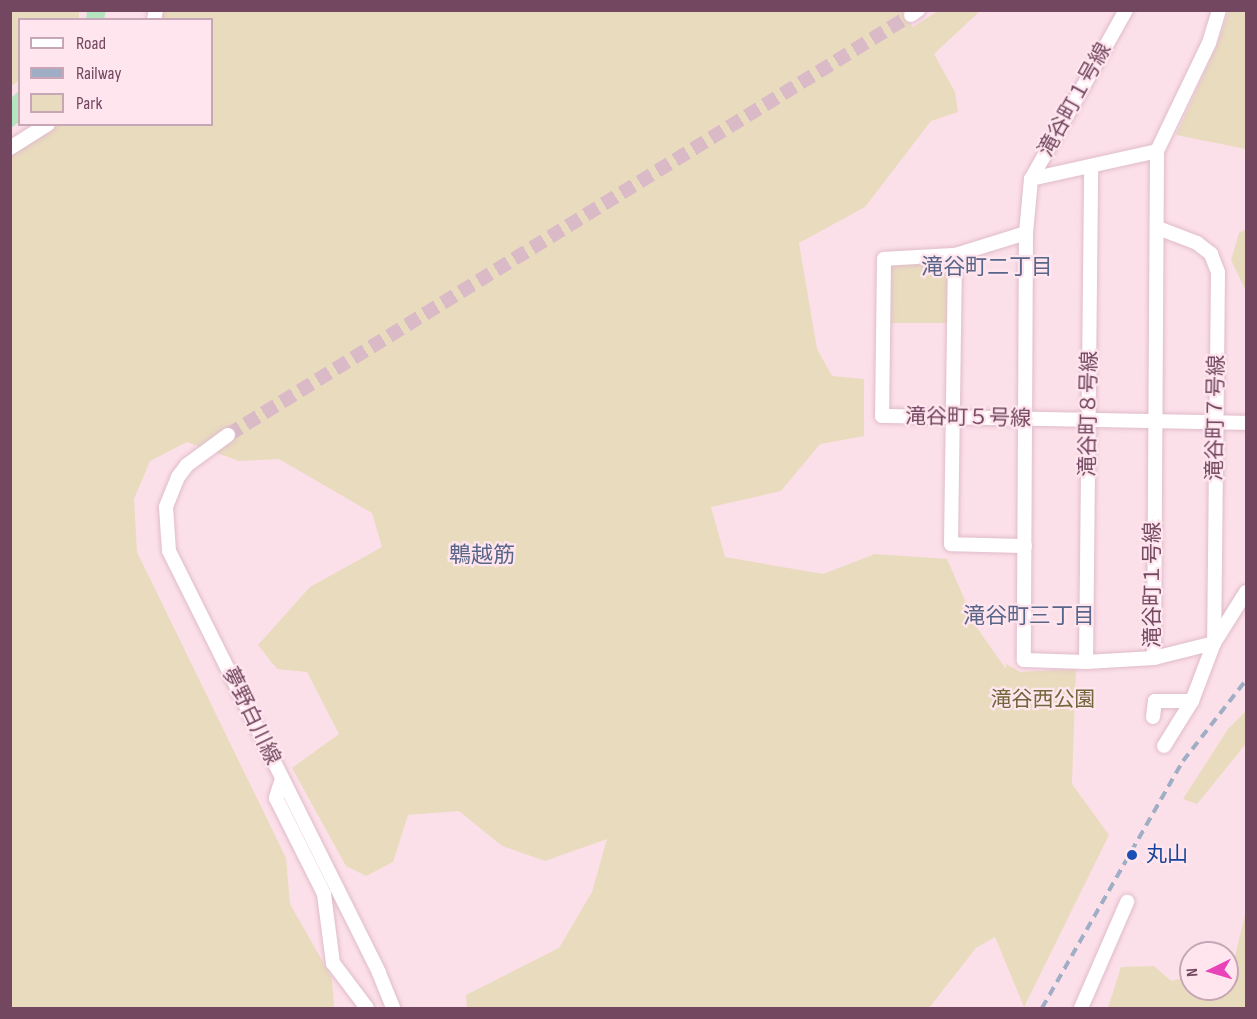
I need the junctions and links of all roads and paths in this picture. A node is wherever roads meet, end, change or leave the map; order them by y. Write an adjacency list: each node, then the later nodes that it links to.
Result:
1 (1126, 10): 7 (street, 滝谷町１号線)
2 (1219, 10): 5 (street, 滝谷町１号線)
3 (45, 126): 4 (street)
4 (10, 148)
5 (1157, 151): 6 (street); 8 (street, 滝谷町１号線)
6 (1091, 166): 7 (street); 13 (street, 滝谷町８号線)
7 (1030, 179): 9 (street, 滝谷町１号線)
8 (1158, 228): 14 (street, 滝谷町１号線); 15 (street, 滝谷町７号線)
9 (1026, 233): 10 (street); 12 (street, 滝谷町１号線)
10 (955, 255): 11 (street); 11 (street, 滝谷町５号線)
11 (954, 418): 12 (street, 滝谷町５号線); 18 (street)
12 (1025, 420): 13 (street, 滝谷町５号線); 18 (street, 滝谷町１号線)
13 (1089, 421): 14 (street, 滝谷町５号線); 22 (street, 滝谷町８号線)
14 (1154, 422): 15 (street, 滝谷町５号線); 21 (street, 滝谷町１号線)
15 (1216, 422): 16 (street, 滝谷町５号線); 20 (street, 滝谷町７号線)
16 (1246, 423)
17 (228, 435): 26 (street, 夢野白川線)
18 (1025, 546): 22 (street, 滝谷町１号線)
19 (1246, 592): 20 (street)
20 (1214, 643): 21 (street); 23 (street)
21 (1154, 658): 22 (street, 滝谷町１号線)
22 (1086, 662)
23 (1192, 701): 24 (street); 25 (street)
24 (1153, 717)
25 (1164, 746)
26 (282, 779): 28 (street); 29 (street, 夢野白川線)
27 (1127, 902): 30 (street)
28 (367, 1008)
29 (393, 1008)
30 (1081, 1008)

